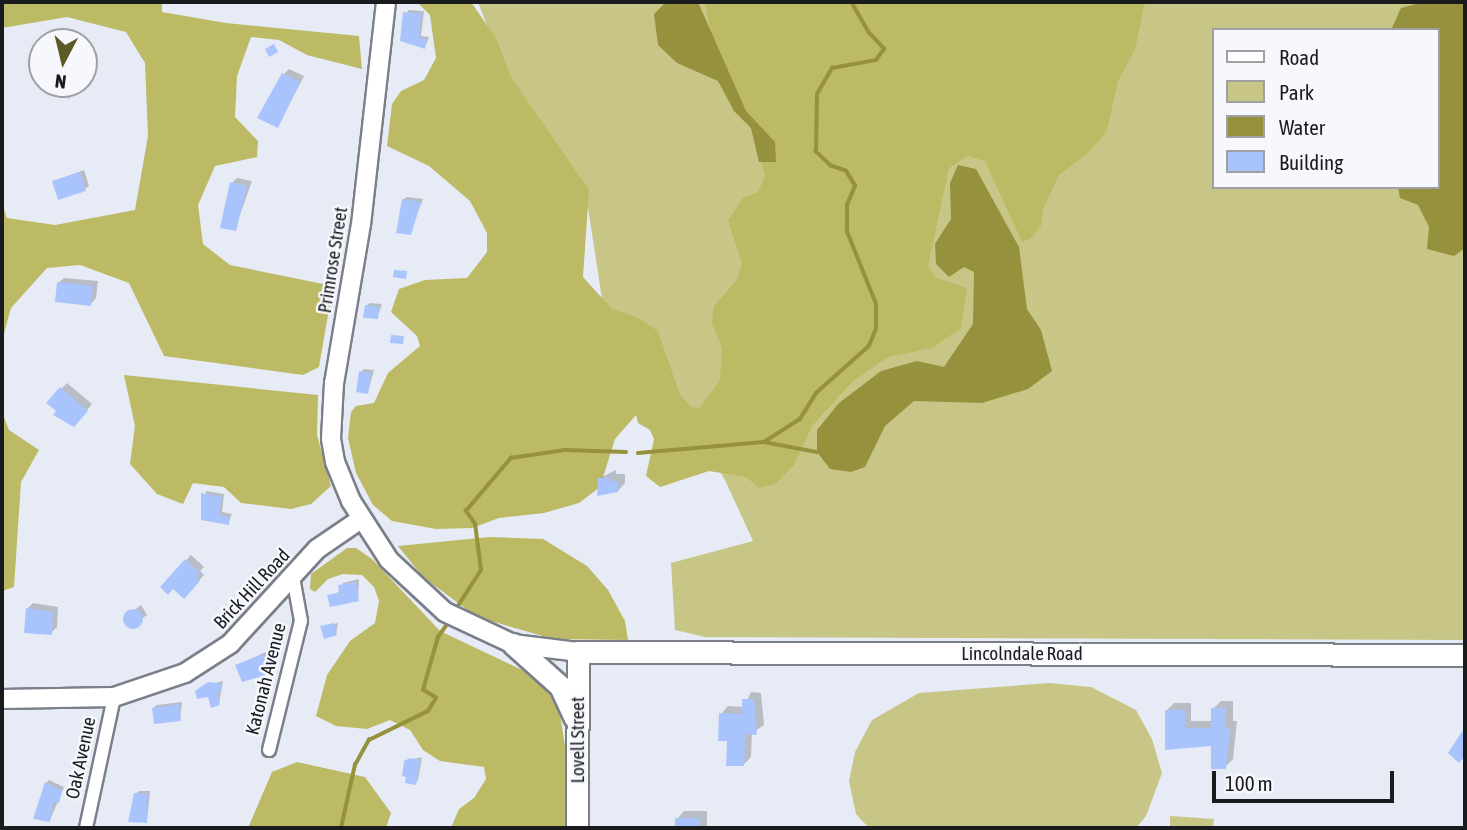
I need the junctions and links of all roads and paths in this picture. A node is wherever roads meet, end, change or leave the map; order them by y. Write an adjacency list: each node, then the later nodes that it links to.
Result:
1 (386, 2): 2 (main road, Primrose Street)
2 (361, 519): 3 (main road, Brick Hill Road); 4 (main road, Primrose Street)
3 (293, 577): 7 (main road, Brick Hill Road); 10 (street, Katonah Avenue)
4 (513, 643): 5 (main road, Primrose Street); 9 (main road)
5 (578, 652): 6 (main road, Lincolndale Road); 9 (main road, Lovell Street)
6 (1465, 655)
7 (114, 697): 8 (main road, Brick Hill Road); 11 (street, Oak Avenue)
8 (2, 699)
9 (578, 739): 12 (main road, Lovell Street)
10 (269, 750)
11 (86, 828)
12 (577, 828)

